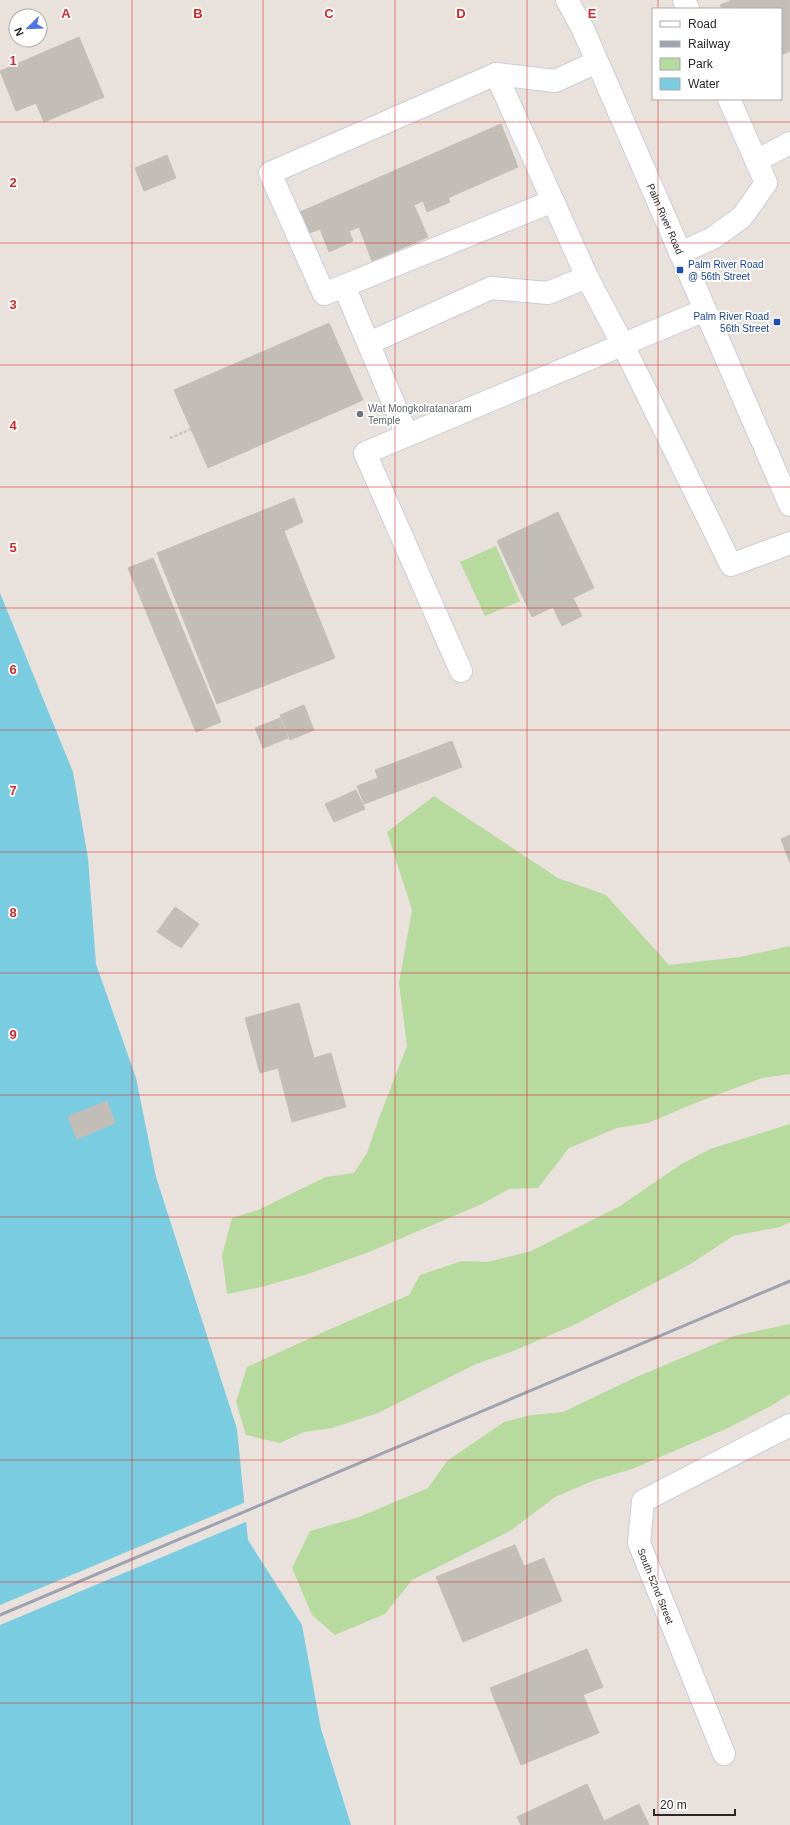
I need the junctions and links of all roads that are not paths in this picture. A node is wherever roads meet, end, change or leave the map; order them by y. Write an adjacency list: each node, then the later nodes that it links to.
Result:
1 (567, 0): 2 (street, Palm River Road)
2 (597, 62): 3 (street); 8 (street, Palm River Road)
3 (496, 74): 7 (street); 10 (street)
4 (729, 100): 6 (street)
5 (790, 143): 6 (street)
6 (756, 160): 8 (street)
7 (553, 201): 9 (street); 10 (street)
8 (680, 253): 11 (street, Palm River Road)
9 (587, 277): 12 (street); 13 (street)
10 (344, 286): 12 (street)
11 (705, 310): 13 (street); 15 (street, Palm River Road)
12 (369, 343): 14 (street)
13 (623, 345): 14 (street); 16 (street)
14 (407, 435): 17 (street)
15 (790, 505)
16 (790, 543)
17 (461, 671)
18 (790, 1425): 19 (street, South 52nd Street)
19 (724, 1754)

